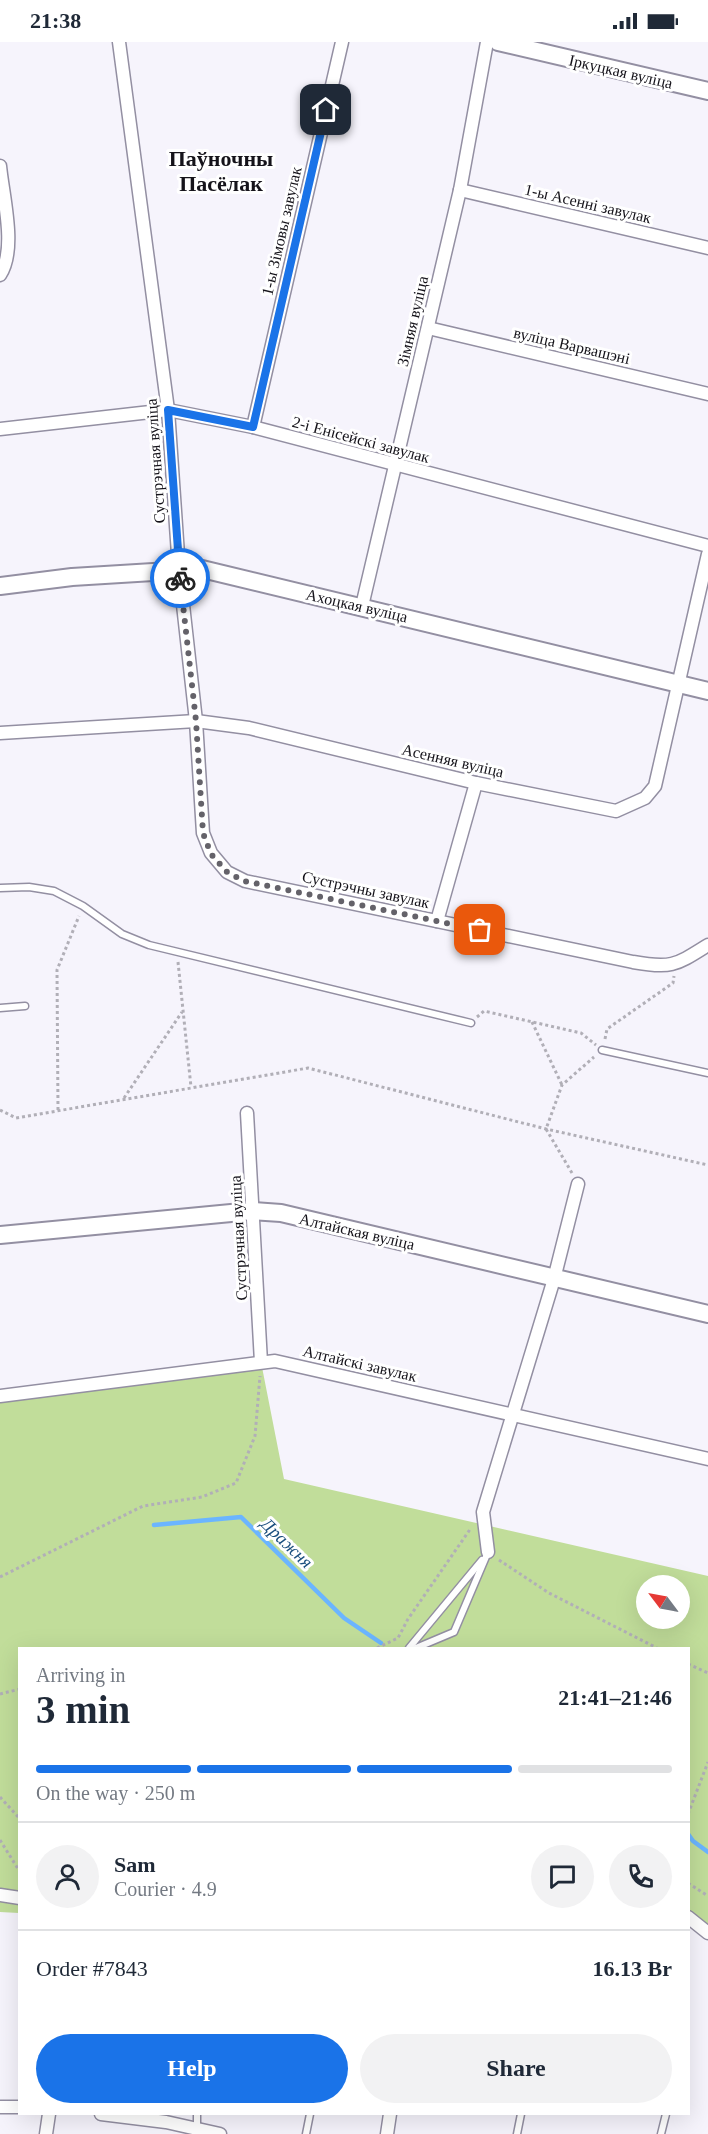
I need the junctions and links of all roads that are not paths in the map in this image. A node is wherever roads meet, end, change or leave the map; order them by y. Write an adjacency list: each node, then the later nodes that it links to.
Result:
1 (120, 42): 12 (street, Сустрэчная вуліца)
2 (342, 42): 13 (street, 1-ы Зімовы завулак)
3 (488, 42): 7 (street, Зімняя вуліца)
4 (498, 42): 5 (street, Іркуцкая вуліца)
5 (708, 91)
6 (0, 166): 9 (street)
7 (460, 190): 8 (street, 1-ы Асенні завулак); 10 (street, Зімняя вуліца)
8 (708, 248)
9 (0, 275)
10 (428, 328): 11 (street, вуліца Варвашэні); 15 (street, Зімняя вуліца)
11 (708, 394)
12 (168, 410): 13 (street, 2-і Енісейскі завулак); 14 (street, 2-і Енісейскі завулак); 18 (street, Сустрэчная вуліца)
13 (253, 427): 15 (street, 2-і Енісейскі завулак)
14 (0, 429)
15 (394, 465): 16 (street, 2-і Енісейскі завулак); 20 (street, Зімняя вуліца)
16 (708, 546)
17 (708, 554): 21 (street, Асенняя вуліца)
18 (179, 570): 19 (street, Ахоцкая вуліца); 20 (street, Ахоцкая вуліца); 23 (street, Сустрэчная вуліца)
19 (0, 586)
20 (362, 606): 21 (street, Ахоцкая вуліца)
21 (679, 684): 22 (street, Ахоцкая вуліца); 25 (street, Асенняя вуліца)
22 (708, 691)
23 (196, 721): 24 (street, Асенняя вуліца); 25 (street, Асенняя вуліца); 26 (street, Сустрэчная вуліца)
24 (0, 733)
25 (476, 783): 28 (street)
26 (227, 872): 28 (street, Сустрэчны завулак)
27 (0, 888): 32 (lane)
28 (437, 921): 29 (street, Сустрэчны завулак)
29 (708, 945)
30 (25, 1006): 31 (lane)
31 (0, 1008)
32 (471, 1023)
33 (602, 1050): 34 (lane)
34 (708, 1073)
35 (247, 1113): 37 (street, Сустрэчная вуліца)
36 (578, 1184): 39 (street)
37 (252, 1211): 38 (street, Алтайская вуліца); 39 (street, Алтайская вуліца); 41 (street, Сустрэчная вуліца)
38 (0, 1235)
39 (554, 1279): 40 (street, Алтайская вуліца); 43 (street)
40 (708, 1314)
41 (261, 1362): 42 (street, Алтайскі завулак); 43 (street, Алтайскі завулак)
42 (0, 1396)
43 (514, 1416): 44 (street, Алтайскі завулак); 45 (street)
44 (708, 1459)
45 (488, 1552): 46 (lane); 47 (lane)
46 (410, 1647)
47 (418, 1647)
48 (0, 1895): 49 (street)
49 (18, 1898)
50 (690, 1918): 51 (street)
51 (708, 1932)
52 (0, 2107): 53 (street)
53 (18, 2107)
54 (49, 2115): 62 (street)
55 (108, 2115): 61 (street)
56 (197, 2115): 61 (lane)
57 (310, 2115): 64 (lane)
58 (390, 2115): 65 (street)
59 (521, 2115): 66 (lane)
60 (666, 2115): 67 (lane)
61 (197, 2128): 63 (street)
62 (46, 2134)
63 (220, 2134)
64 (306, 2134)
65 (387, 2134)
66 (517, 2134)
67 (661, 2134)

